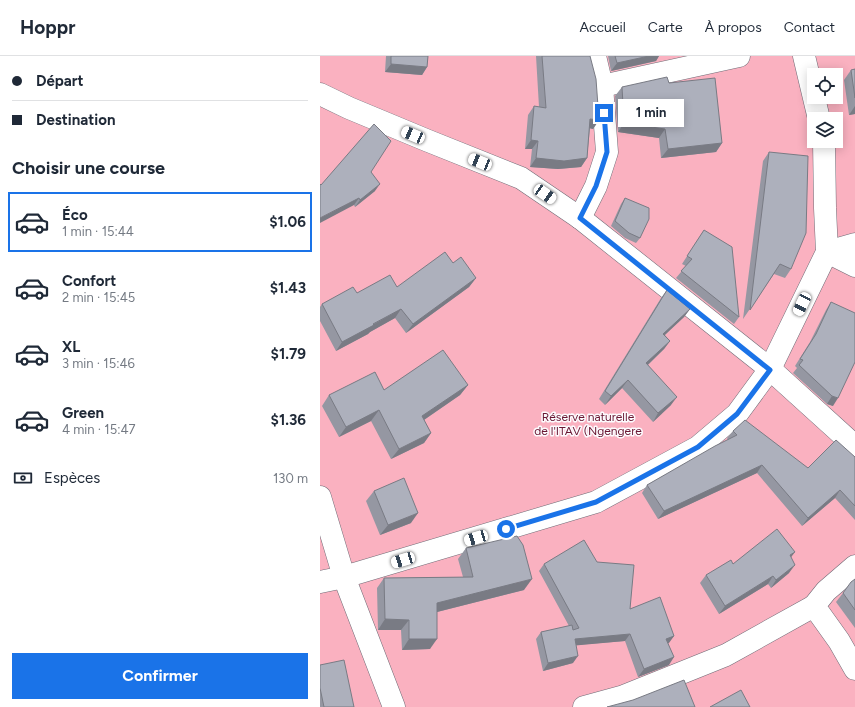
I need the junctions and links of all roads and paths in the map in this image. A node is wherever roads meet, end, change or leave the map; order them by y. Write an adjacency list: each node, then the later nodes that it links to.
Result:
1 (595, 56): 4 (street)
2 (739, 56): 4 (street)
3 (804, 56): 6 (street)
4 (602, 86): 8 (street)
5 (320, 94): 8 (street)
6 (817, 112)
7 (824, 148): 10 (street)
8 (580, 218): 12 (street)
9 (855, 244): 10 (street)
10 (827, 252): 11 (street); 12 (street)
11 (855, 266)
12 (770, 370): 13 (street); 16 (street)
13 (855, 446)
14 (320, 497): 16 (street)
15 (855, 566): 18 (street)
16 (344, 577): 17 (street); 20 (street)
17 (320, 582)
18 (814, 606): 19 (street); 21 (street)
19 (855, 669)
20 (394, 707)
21 (584, 707)

